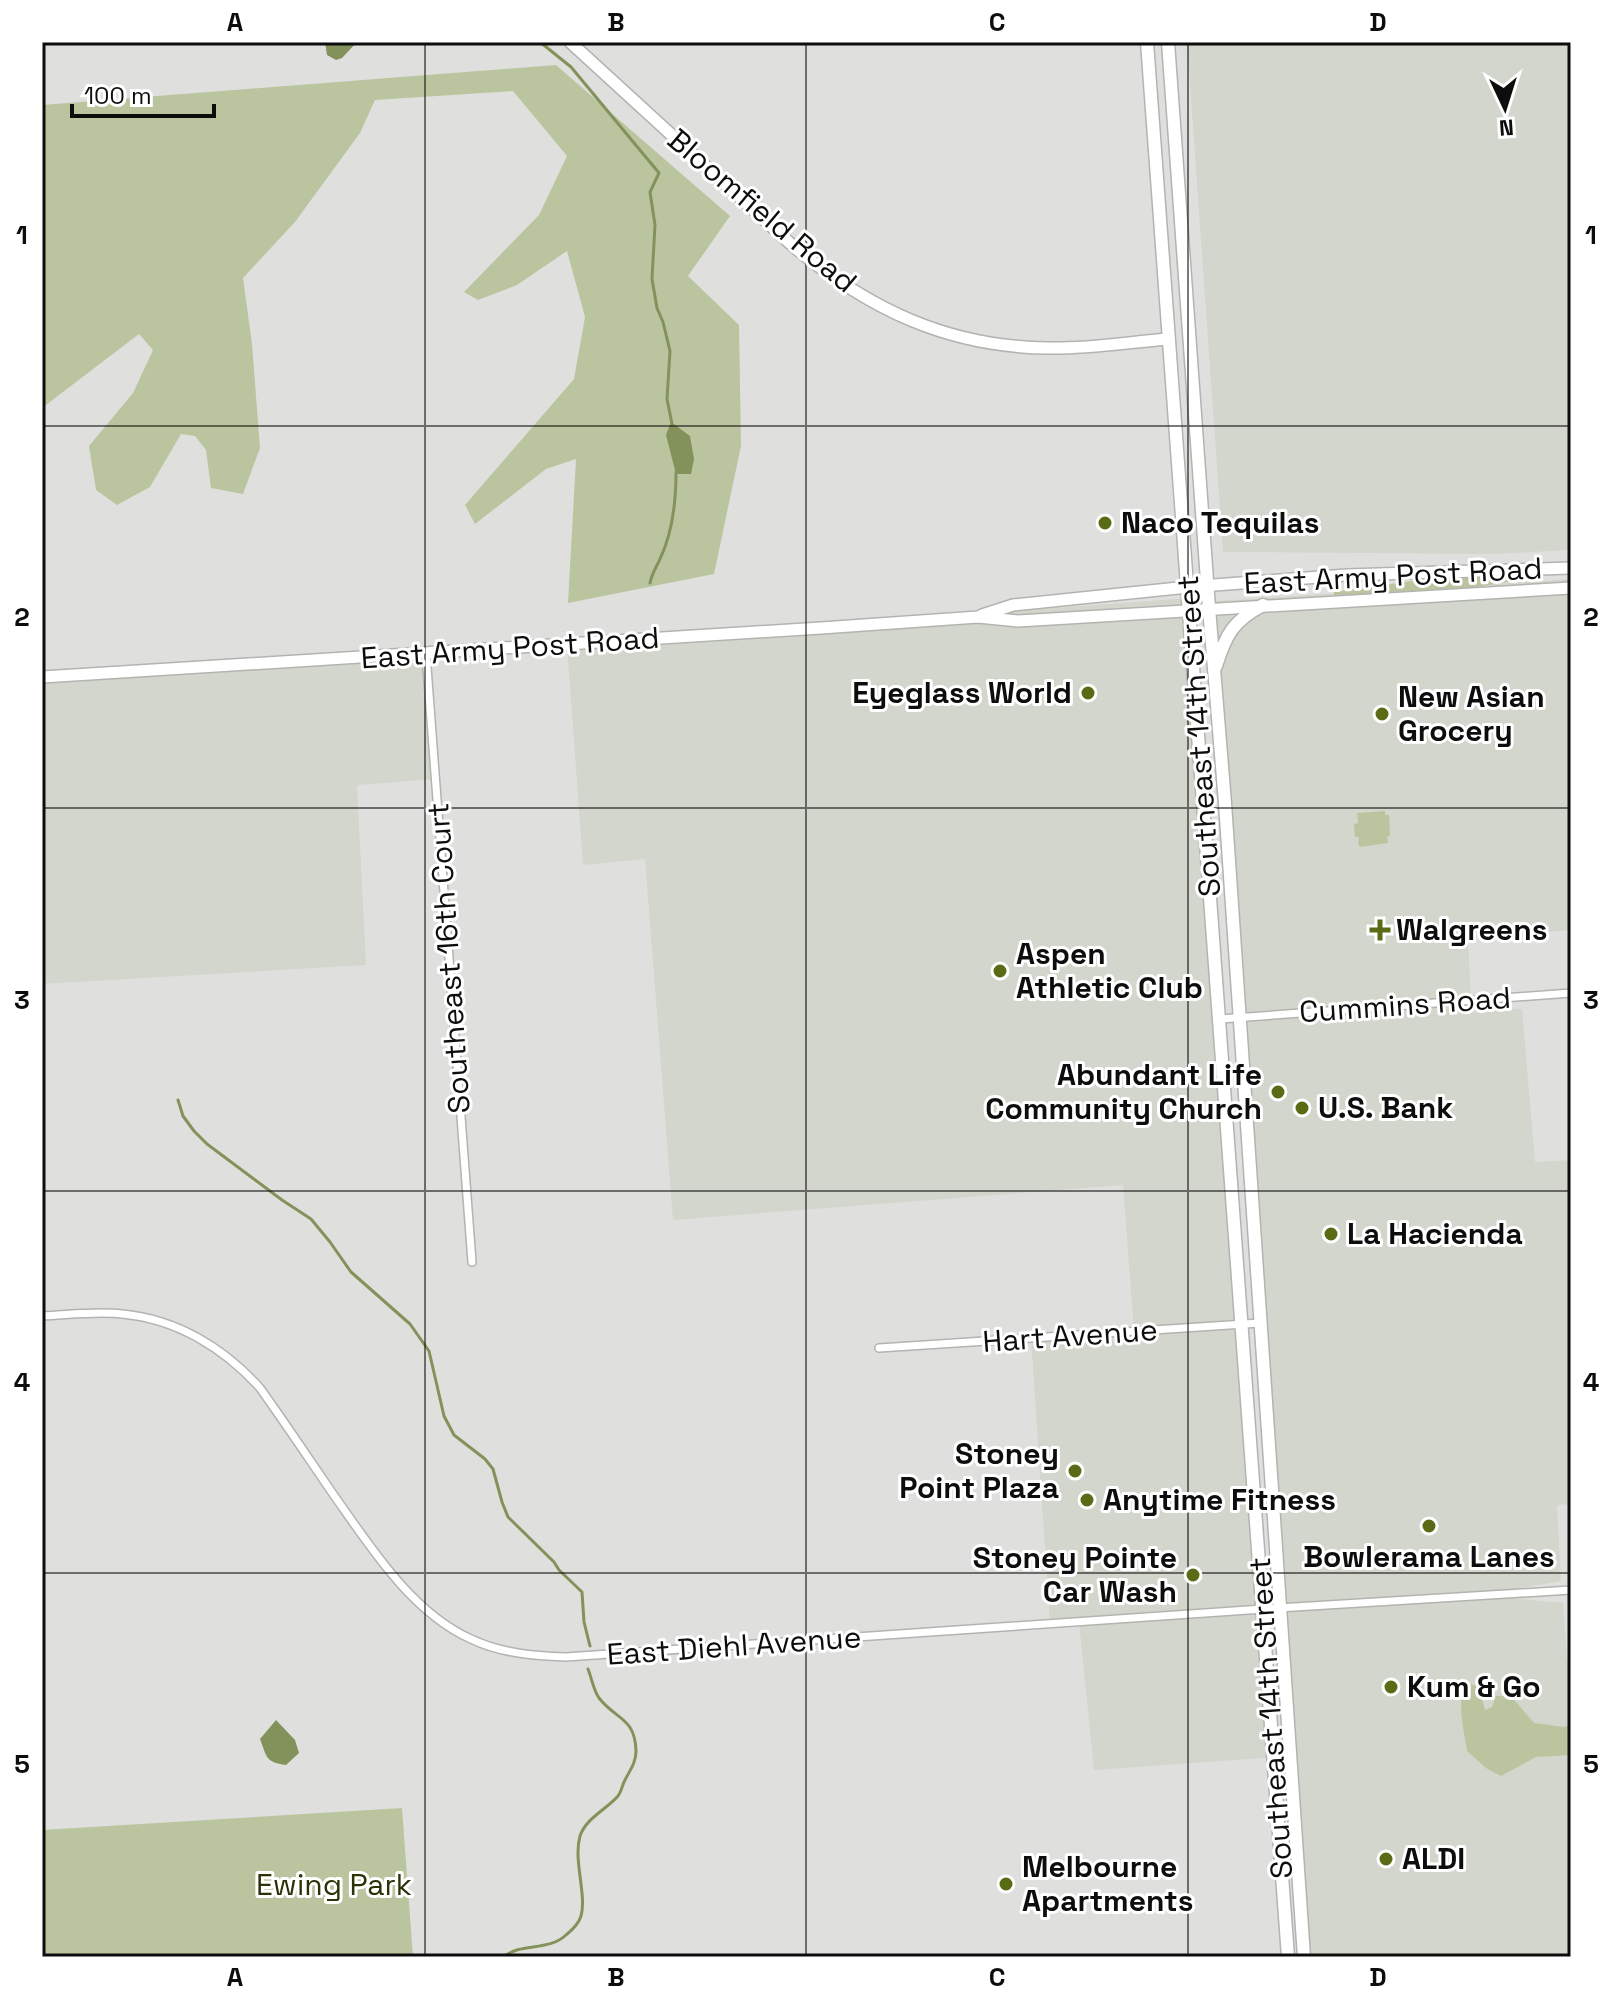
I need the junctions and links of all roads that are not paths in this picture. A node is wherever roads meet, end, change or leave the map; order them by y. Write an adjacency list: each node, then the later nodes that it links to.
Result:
1 (570, 42): 4 (main road, Bloomfield Road)
2 (1147, 42): 4 (main road, Southeast 14th Street)
3 (1168, 42): 6 (main road, Southeast 14th Street)
4 (1169, 339): 7 (main road, Southeast 14th Street)
5 (1571, 568): 6 (main road, East Army Post Road)
6 (1207, 586): 7 (main road, East Army Post Road); 10 (main road, Southeast 14th Street)
7 (1188, 587): 11 (main road, Southeast 14th Street); 12 (main road, East Army Post Road)
8 (1571, 588): 9 (main road, East Army Post Road)
9 (1263, 605): 10 (main road, East Army Post Road); 14 (main road)
10 (1209, 608): 11 (main road, East Army Post Road); 14 (main road, Southeast 14th Street)
11 (1189, 610): 12 (main road, East Army Post Road); 18 (main road, Southeast 14th Street)
12 (978, 617): 13 (main road, East Army Post Road)
13 (426, 654): 15 (main road, East Army Post Road); 19 (street, Southeast 16th Court)
14 (1214, 673): 17 (main road, Southeast 14th Street)
15 (42, 677)
16 (1571, 993): 17 (street, Cummins Road)
17 (1240, 1017): 18 (street, Cummins Road); 21 (main road, Southeast 14th Street)
18 (1220, 1019): 22 (main road, Southeast 14th Street)
19 (472, 1262)
20 (42, 1316): 26 (street, East Diehl Avenue)
21 (1260, 1323): 22 (street, Hart Avenue); 25 (main road, Southeast 14th Street)
22 (1242, 1324): 23 (street, Hart Avenue); 26 (main road, Southeast 14th Street)
23 (879, 1348)
24 (1571, 1590): 25 (street, East Diehl Avenue)
25 (1279, 1608): 26 (street, East Diehl Avenue); 28 (main road, Southeast 14th Street)
26 (1263, 1609): 27 (main road, Southeast 14th Street)
27 (1288, 1957)
28 (1304, 1957)

